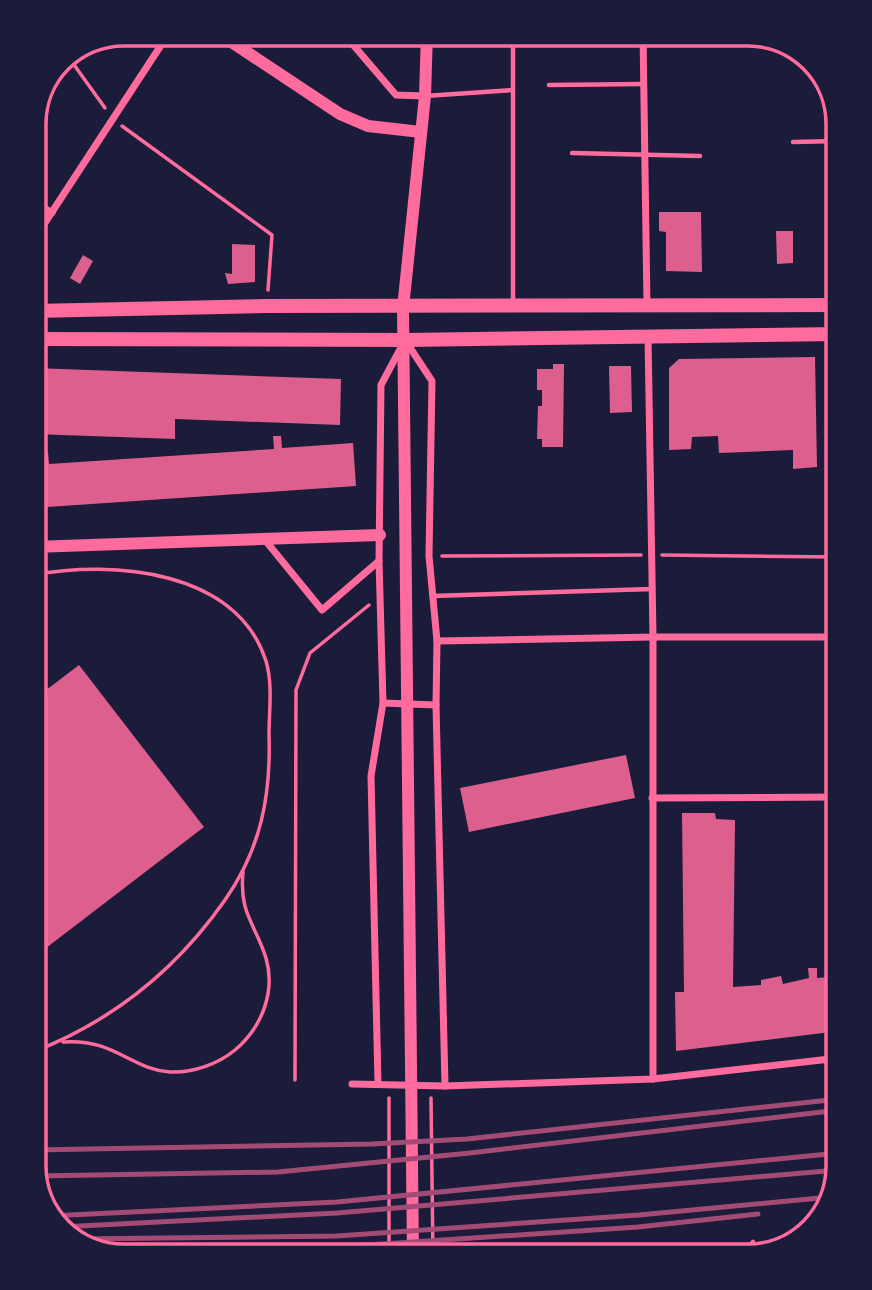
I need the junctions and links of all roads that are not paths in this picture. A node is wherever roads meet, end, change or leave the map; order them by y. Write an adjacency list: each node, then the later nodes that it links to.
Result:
1 (161, 46): 18 (street)
2 (238, 46): 11 (street)
3 (353, 46): 10 (street)
4 (427, 46): 10 (street)
5 (513, 46): 9 (lane)
6 (643, 46): 7 (street)
7 (644, 84): 8 (lane); 15 (street)
8 (549, 85)
9 (513, 90): 10 (lane); 21 (lane)
10 (425, 96): 11 (street)
11 (421, 132): 23 (street)
12 (826, 141): 13 (lane)
13 (793, 142)
14 (572, 153): 15 (lane)
15 (645, 155): 16 (lane); 22 (street)
16 (700, 156)
17 (46, 209): 18 (street)
18 (52, 213): 19 (street)
19 (46, 222)
20 (826, 305): 22 (main road)
21 (513, 307): 22 (main road); 23 (main road)
22 (647, 307)
23 (403, 308): 24 (main road); 28 (street)
24 (46, 311)
25 (648, 334): 26 (main road); 28 (main road); 33 (street)
26 (826, 334)
27 (46, 339): 28 (main road)
28 (404, 340): 29 (street); 34 (street); 47 (street)
29 (380, 535): 30 (street); 32 (street)
30 (265, 540): 31 (street); 32 (street)
31 (46, 547)
32 (379, 561): 38 (street)
33 (652, 589): 34 (lane); 36 (street)
34 (433, 596): 37 (street)
35 (826, 637): 36 (street)
36 (653, 638): 37 (street); 41 (street)
37 (438, 641): 39 (street)
38 (383, 703): 39 (street); 45 (street)
39 (436, 705): 46 (street)
40 (826, 797): 41 (street)
41 (652, 798): 43 (street)
42 (826, 1059): 43 (street)
43 (653, 1079): 46 (street)
44 (352, 1084): 45 (street)
45 (378, 1084): 46 (street)
46 (445, 1086)
47 (413, 1244)

